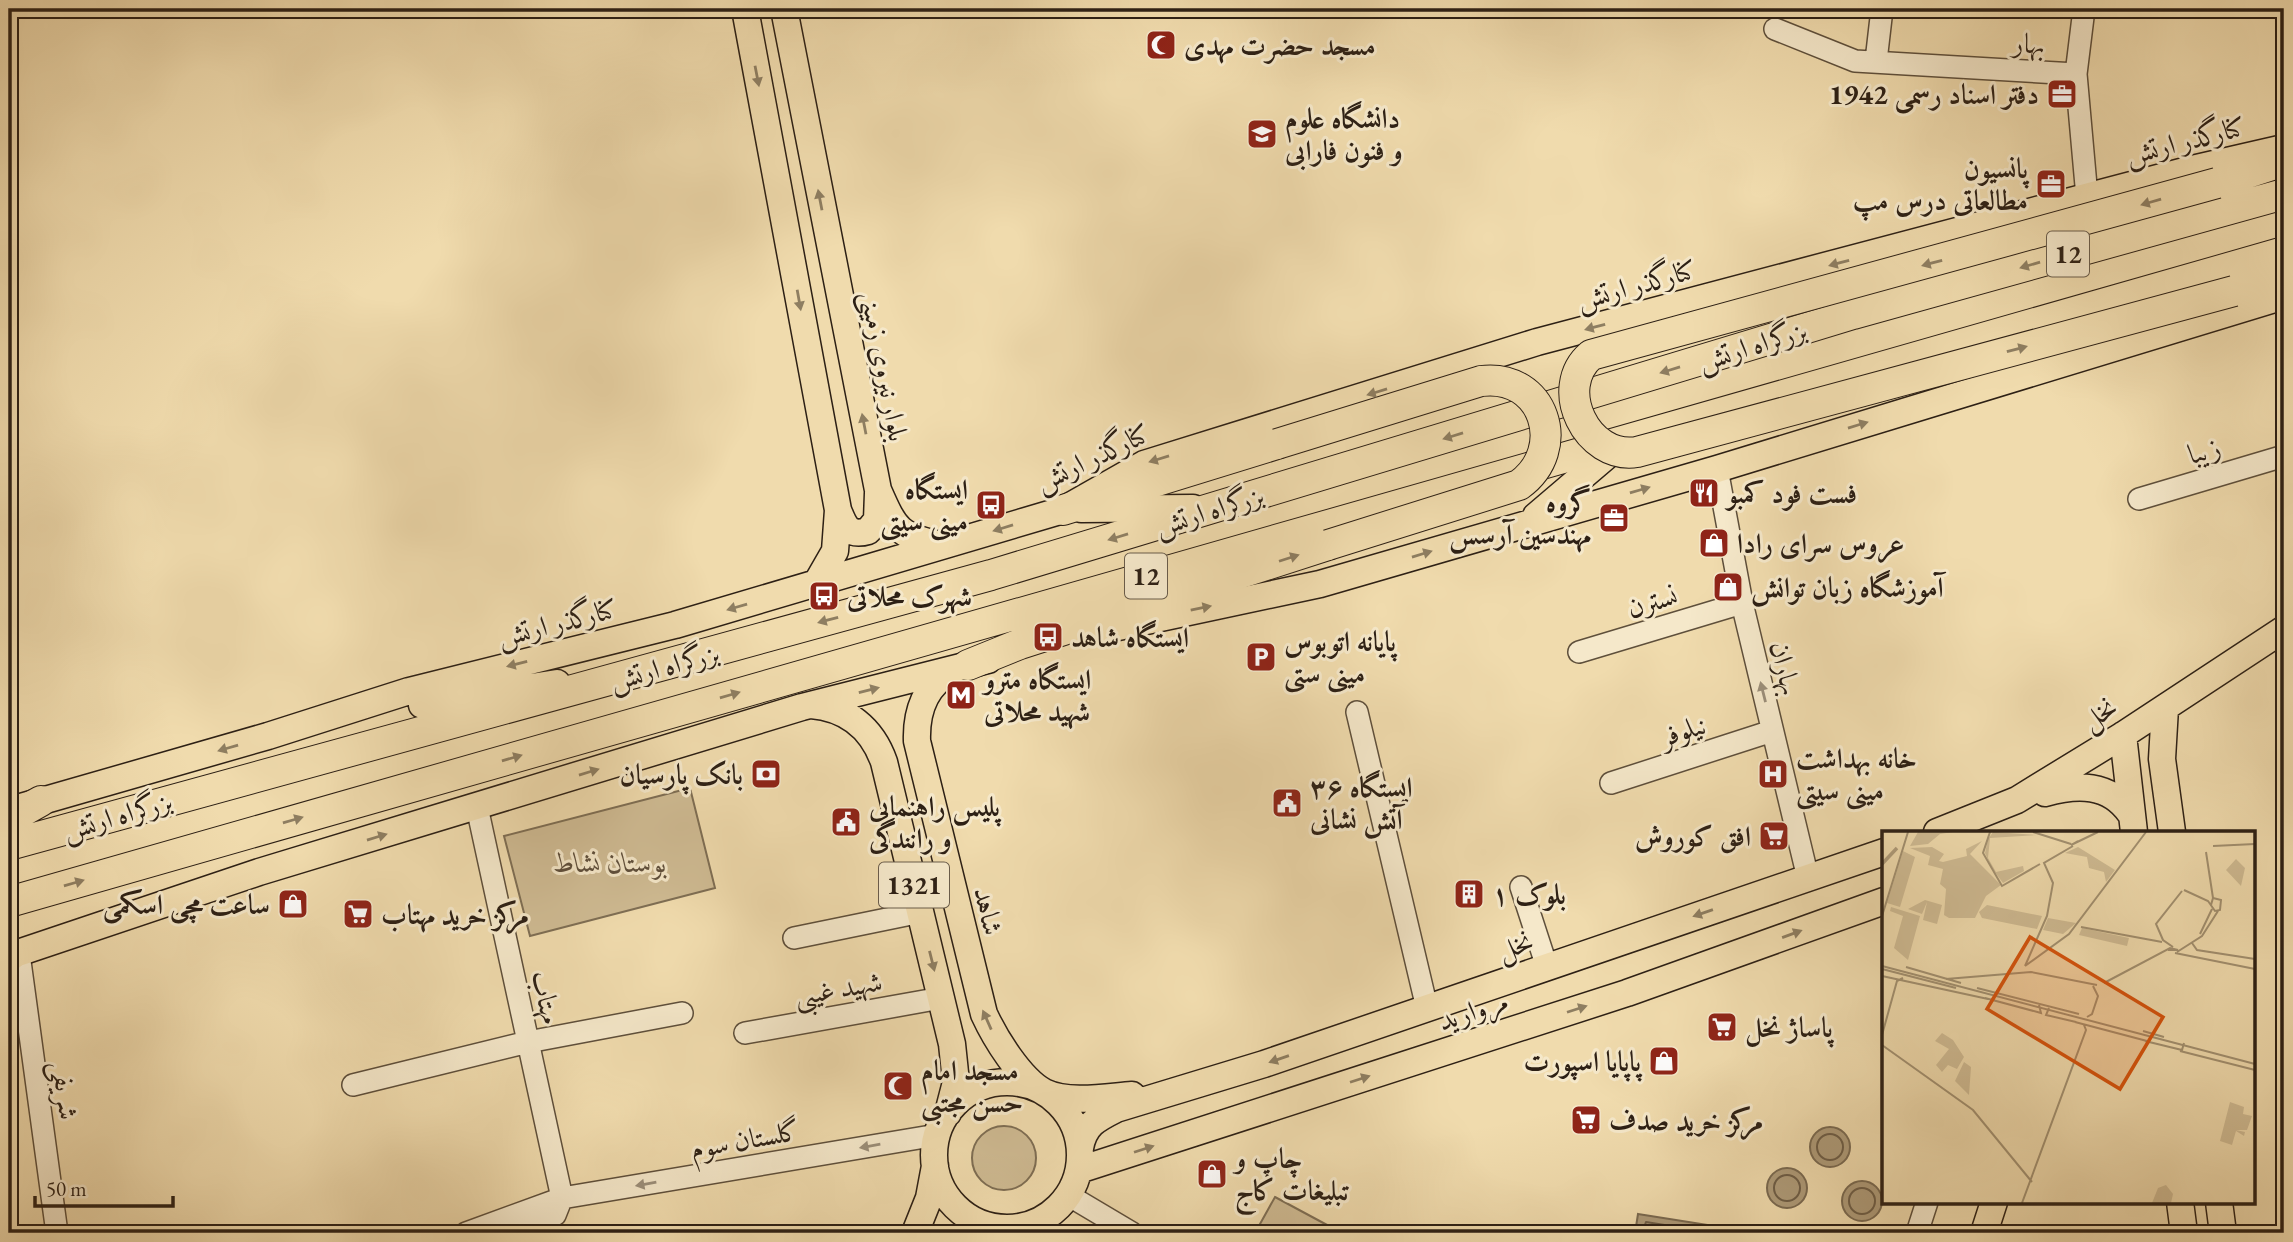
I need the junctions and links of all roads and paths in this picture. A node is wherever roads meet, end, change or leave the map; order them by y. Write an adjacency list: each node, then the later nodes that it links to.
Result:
1 (745, 9): 11 (main road, one-way to 11)
2 (784, 9): 10 (main road, بلوار نیروی زمینی)
3 (1882, 9): 6 (street)
4 (2084, 9): 7 (street)
5 (1775, 29): 6 (street, بهار)
6 (1876, 61): 7 (street, بهار)
7 (2076, 74): 13 (street)
8 (2284, 148): 13 (main road, کنارگذر ارتش)
9 (2284, 161): 15 (highway, one-way to 15, bridge)
10 (813, 162): 11 (main road); 20 (main road, بلوار نیروی زمینی, one-way to 10)
11 (775, 169): 23 (main road, one-way to 23)
12 (2284, 194): 22 (highway, بزرگراه ارتش / 12, one-way to 22)
13 (2087, 197): 24 (main road, کنارگذر ارتش, one-way to 24)
14 (2284, 252): 17 (highway, بزرگراه ارتش / 12)
15 (2284, 275)
16 (2284, 296): 19 (main road, one-way to 16)
17 (1627, 439): 25 (main road); 56 (highway, بزرگراه ارتش / 12, one-way to 17)
18 (2284, 456): 21 (street, زیبا)
19 (1717, 469): 25 (main road, one-way to 19); 28 (street, بهاران)
20 (878, 491): 23 (main road); 26 (main road, بلوار نیروی زمینی)
21 (2140, 499)
22 (1216, 508): 24 (main road); 32 (highway, بزرگراه ارتش / 12, one-way to 32)
23 (838, 510): 27 (main road)
24 (1063, 510): 26 (main road, کنارگذر ارتش, one-way to 26); 31 (highway, one-way to 24, bridge)
25 (1530, 521): 31 (main road, one-way to 25)
26 (944, 545): 27 (main road, کنارگذر ارتش)
27 (816, 584): 38 (main road, کنارگذر ارتش, one-way to 38)
28 (1742, 603): 30 (street, نسترن); 36 (street, بهاران, one-way to 28)
29 (2284, 629): 34 (main road, نخل)
30 (1579, 652)
31 (968, 665): 33 (main road, one-way to 31); 39 (main road, شاهد / 1321)
32 (655, 668): 38 (main road); 52 (highway, بزرگراه ارتش / 12)
33 (802, 707): 41 (main road, 1321); 46 (main road, one-way to 33)
34 (2165, 708): 37 (main road, نخل); 40 (main road)
35 (1357, 712): 63 (street)
36 (1772, 731): 43 (street, نیلوفر); 54 (street, بهاران)
37 (2123, 735): 42 (main road); 44 (main road, نخل)
38 (268, 736): 45 (main road, کنارگذر ارتش, one-way to 45)
39 (919, 752): 41 (main road); 68 (main road, شاهد / 1321, one-way to 39)
40 (2162, 759): 42 (main road); 51 (main road)
41 (884, 762): 58 (main road, 1321)
42 (2128, 782): 49 (main road)
43 (1611, 783)
44 (2017, 800): 49 (main road); 50 (main road, نخل)
45 (41, 801): 47 (main road, کنارگذر ارتش); 48 (highway)
46 (477, 807): 60 (main road, one-way to 46); 66 (street, مهتاب)
47 (9, 810)
48 (9, 819)
49 (2132, 822)
50 (1940, 831)
51 (2172, 831)
52 (9, 845)
53 (1882, 853): 54 (main road, نخل)
54 (1808, 878): 61 (main road, نخل, one-way to 61)
55 (1521, 887): 61 (street)
56 (9, 902)
57 (1882, 902): 71 (main road, مروارید, one-way to 57)
58 (920, 912): 59 (street); 62 (main road, 1321, one-way to 62)
59 (794, 938)
60 (12, 955): 80 (street, شریفی)
61 (1547, 967): 63 (main road, نخل)
62 (941, 998): 65 (street, شهید غیبی); 70 (main road, 1321)
63 (1427, 1008): 69 (main road, نخل, one-way to 69)
64 (682, 1013): 66 (street)
65 (745, 1033)
66 (528, 1042): 67 (street); 74 (street, مهتاب)
67 (353, 1085)
68 (1044, 1092): 69 (main road); 70 (main road); 71 (main road)
69 (1165, 1093): 71 (main road)
70 (942, 1124): 72 (main road); 74 (street, گلستان سوم, one-way to 74)
71 (1079, 1159): 73 (main road)
72 (935, 1166): 79 (main road); 83 (main road)
73 (1068, 1195): 79 (main road); 84 (street)
74 (562, 1198): 81 (street); 82 (street)
75 (1926, 1204): 85 (street)
76 (1993, 1204): 86 (main road)
77 (2179, 1204): 87 (main road)
78 (2218, 1204): 88 (main road)
79 (1005, 1230)
80 (57, 1233)
81 (466, 1233)
82 (515, 1233)
83 (915, 1233)
84 (1132, 1233)
85 (1917, 1233)
86 (1984, 1233)
87 (2184, 1233)
88 (2222, 1233)

